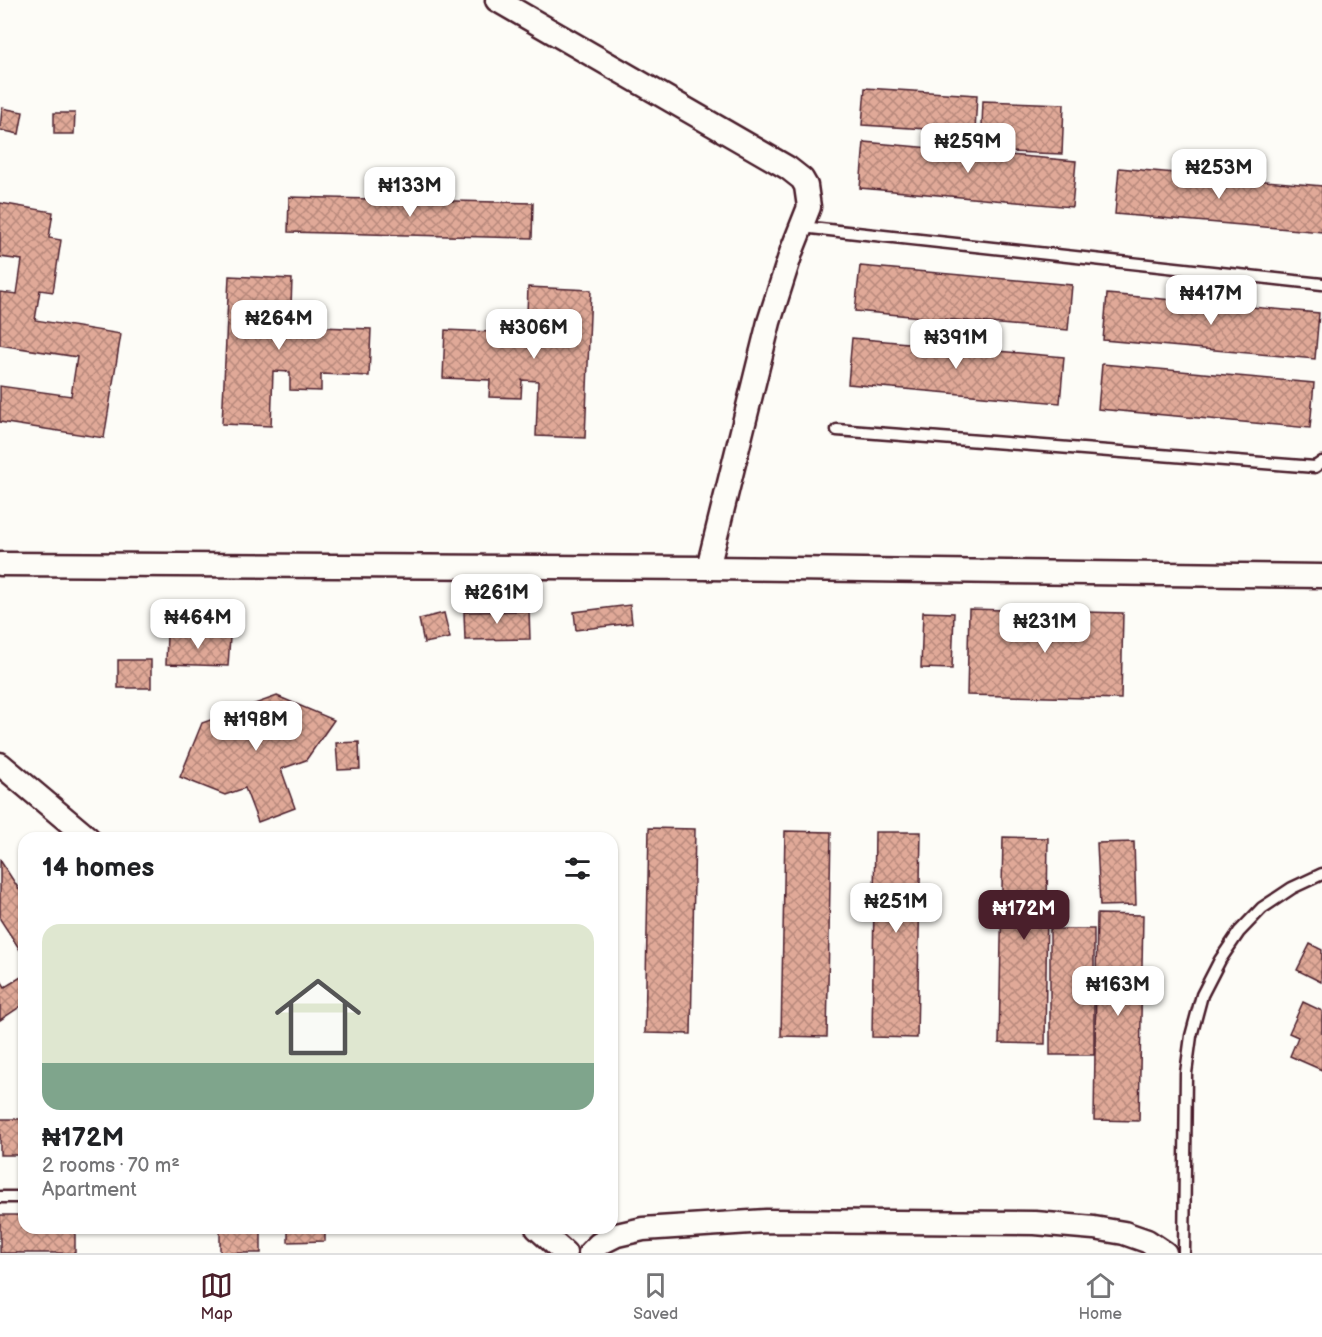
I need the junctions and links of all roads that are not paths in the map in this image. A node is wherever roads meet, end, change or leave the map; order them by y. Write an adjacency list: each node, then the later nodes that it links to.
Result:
1 (497, 0): 2 (street)
2 (802, 227): 3 (lane); 7 (street)
3 (1322, 284)
4 (837, 429): 5 (lane)
5 (1322, 462)
6 (0, 564): 7 (street)
7 (708, 568): 8 (street)
8 (1322, 576)
9 (0, 764): 10 (street)
10 (81, 832)
11 (1322, 874): 18 (lane)
12 (0, 1197): 13 (lane)
13 (18, 1197)
14 (544, 1234): 15 (street)
15 (565, 1253)
16 (590, 1253): 17 (street)
17 (1165, 1253)
18 (1184, 1253)

